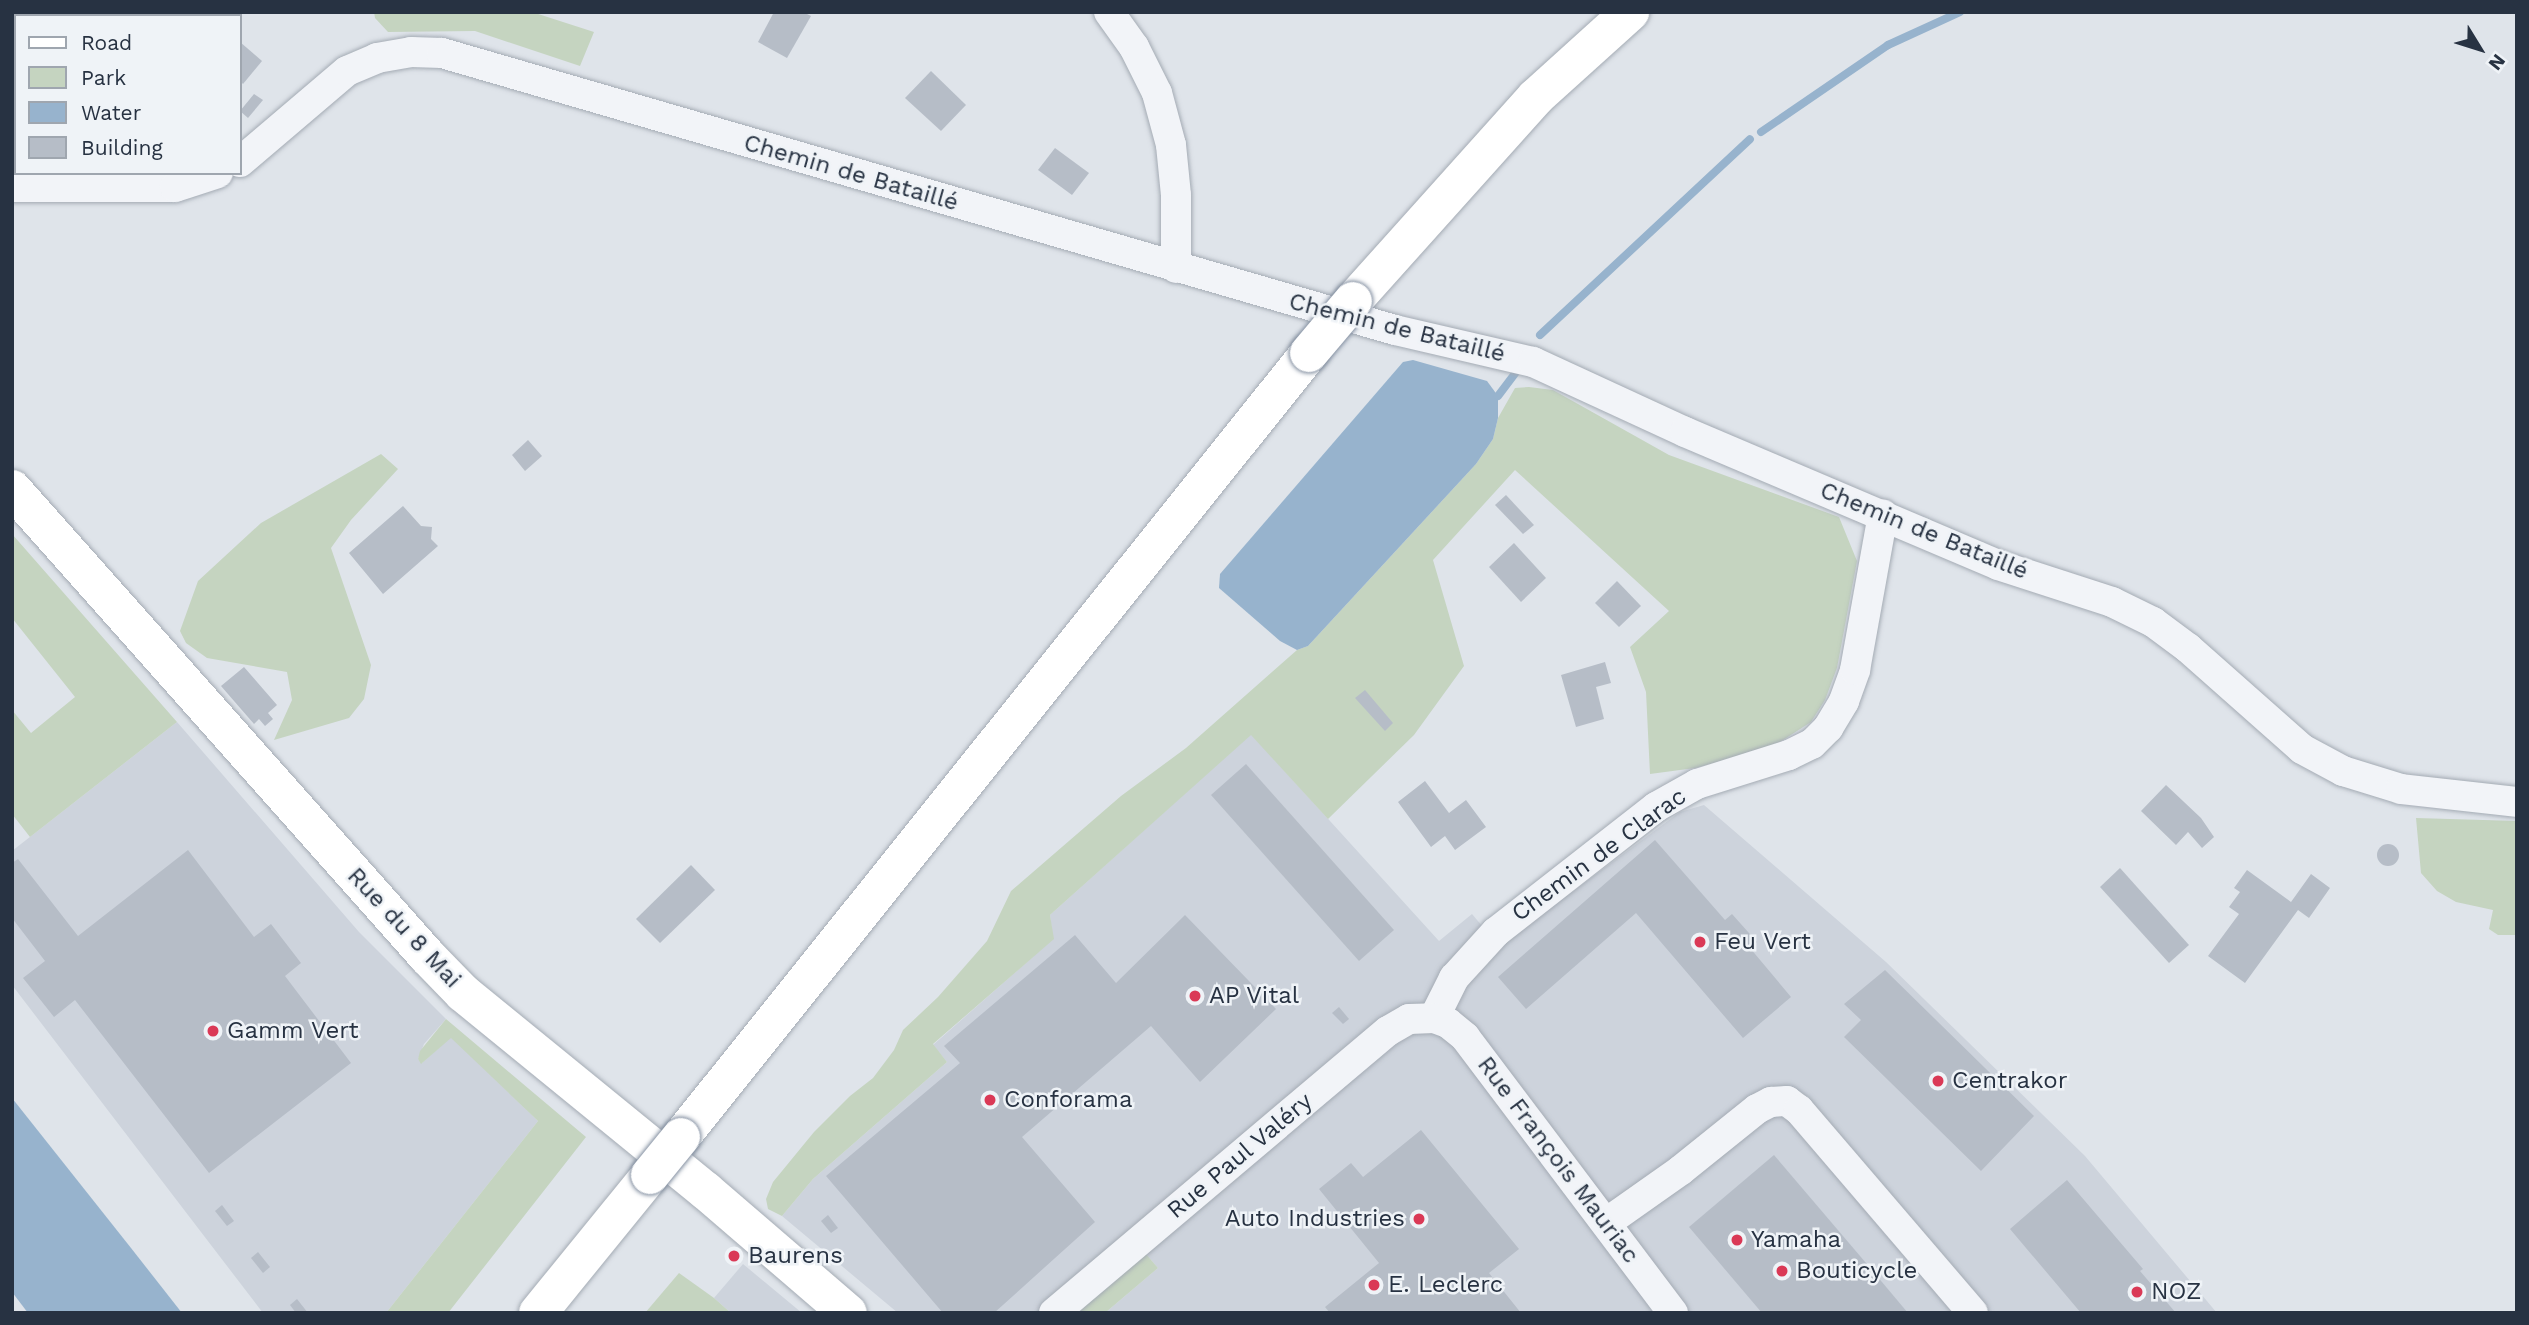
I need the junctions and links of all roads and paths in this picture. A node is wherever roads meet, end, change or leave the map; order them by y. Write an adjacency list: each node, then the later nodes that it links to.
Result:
1 (1109, 12): 6 (street)
2 (1630, 12): 12 (main road, bridge)
3 (242, 160): 6 (street, Chemin de Bataillé)
4 (212, 175): 5 (street)
5 (12, 187)
6 (1176, 268): 8 (street, Chemin de Bataillé)
7 (12, 489): 13 (main road, Rue du 8 Mai)
8 (1883, 515): 9 (street, Chemin de Bataillé); 10 (street, Chemin de Clarac)
9 (2517, 802)
10 (1434, 1018): 11 (street, Rue François Mauriac); 14 (street, Rue Paul Valéry)
11 (1606, 1223): 15 (street, Rue François Mauriac); 16 (street)
12 (538, 1313)
13 (848, 1313)
14 (1054, 1313)
15 (1673, 1313)
16 (1973, 1313)

